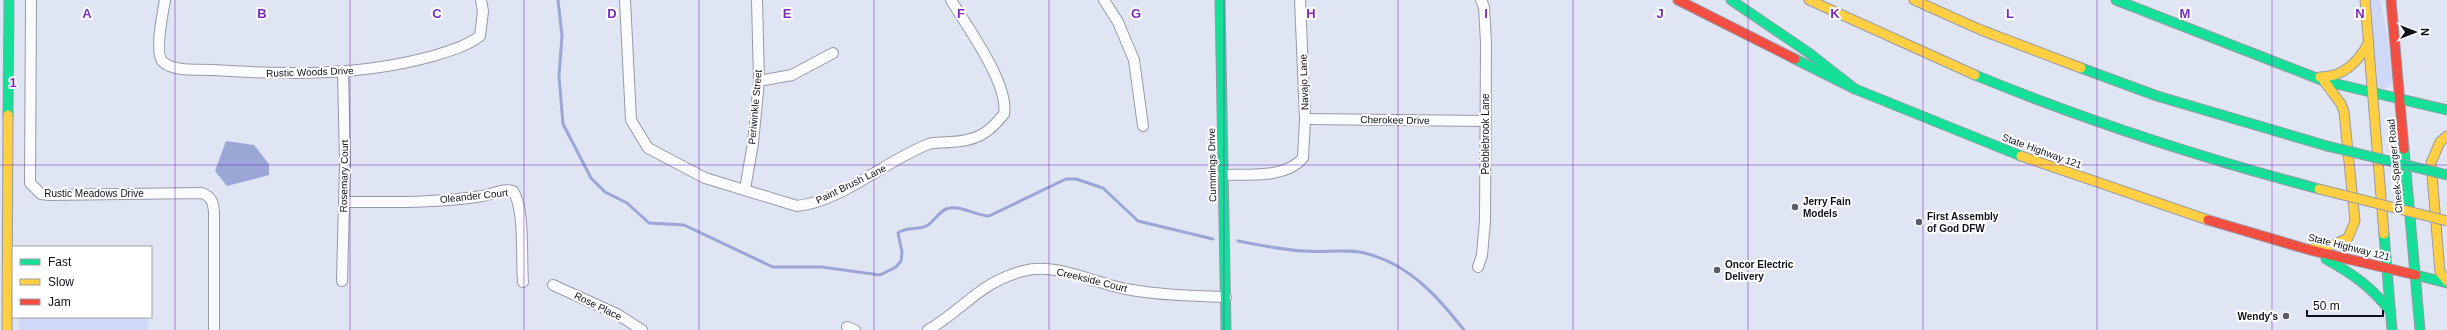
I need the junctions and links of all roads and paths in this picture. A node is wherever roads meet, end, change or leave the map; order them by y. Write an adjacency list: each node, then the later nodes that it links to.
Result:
1 (9, 0): 21 (main road)
2 (31, 0): 51 (street, Rustic Meadows Drive)
3 (165, 0): 22 (street, Rustic Woods Drive)
4 (481, 0): 22 (street, Rustic Woods Drive)
5 (625, 0): 36 (street, Paint Brush Lane)
6 (757, 0): 24 (street, Periwinkle Street)
7 (951, 0): 36 (street, Paint Brush Lane)
8 (1104, 0): 32 (street)
9 (1220, 0): 34 (main road, Cummings Drive)
10 (1300, 0): 30 (street, Navajo Lane)
11 (1481, 0): 31 (street, Pebblebrook Lane)
12 (1678, 0): 26 (main road, State Highway 121)
13 (1731, 0): 26 (main road)
14 (1809, 0): 38 (main road, bridge)
15 (1914, 0): 35 (main road, bridge)
16 (2116, 0): 23 (main road)
17 (2365, 0): 19 (main road, Cheek-Sparger Road)
18 (2391, 0): 28 (main road, Cheek-Sparger Road)
19 (2368, 43): 23 (main road); 27 (main road, Cheek-Sparger Road)
20 (833, 53): 24 (street)
21 (4, 66): 39 (main road)
22 (343, 71): 37 (street, Rosemary Court)
23 (2311, 76): 25 (main road)
24 (759, 80): 36 (street, Periwinkle Street)
25 (2324, 81): 27 (main road); 40 (main road)
26 (1855, 89): 40 (main road, State Highway 121)
27 (2372, 93): 28 (main road); 42 (main road, Cheek-Sparger Road)
28 (2400, 99): 29 (main road); 43 (main road, Cheek-Sparger Road)
29 (2447, 110)
30 (1305, 119): 31 (street, Cherokee Drive); 34 (street, Navajo Lane)
31 (1485, 121): 41 (street, Pebblebrook Lane)
32 (1142, 126)
33 (2447, 136): 46 (main road)
34 (1223, 175): 48 (main road, Cummings Drive)
35 (2447, 175)
36 (744, 190)
37 (344, 202): 44 (street, Rosemary Court); 45 (street, Oleander Court)
38 (2447, 221)
39 (4, 240): 50 (main road)
40 (2310, 250): 42 (main road, State Highway 121); 49 (main road)
41 (1478, 267)
42 (2386, 267): 43 (main road, State Highway 121); 49 (main road, Cheek-Sparger Road)
43 (2416, 275): 46 (main road, State Highway 121); 56 (main road, Cheek-Sparger Road)
44 (342, 281)
45 (523, 282)
46 (2447, 282)
47 (553, 285): 52 (street, Rose Place)
48 (1226, 297): 53 (street, Creekside Court); 54 (main road, Cummings Drive)
49 (2390, 312): 55 (main road, Cheek-Sparger Road)
50 (7, 330)
51 (214, 330)
52 (642, 330)
53 (928, 330)
54 (1226, 330)
55 (2392, 330)
56 (2420, 330)

